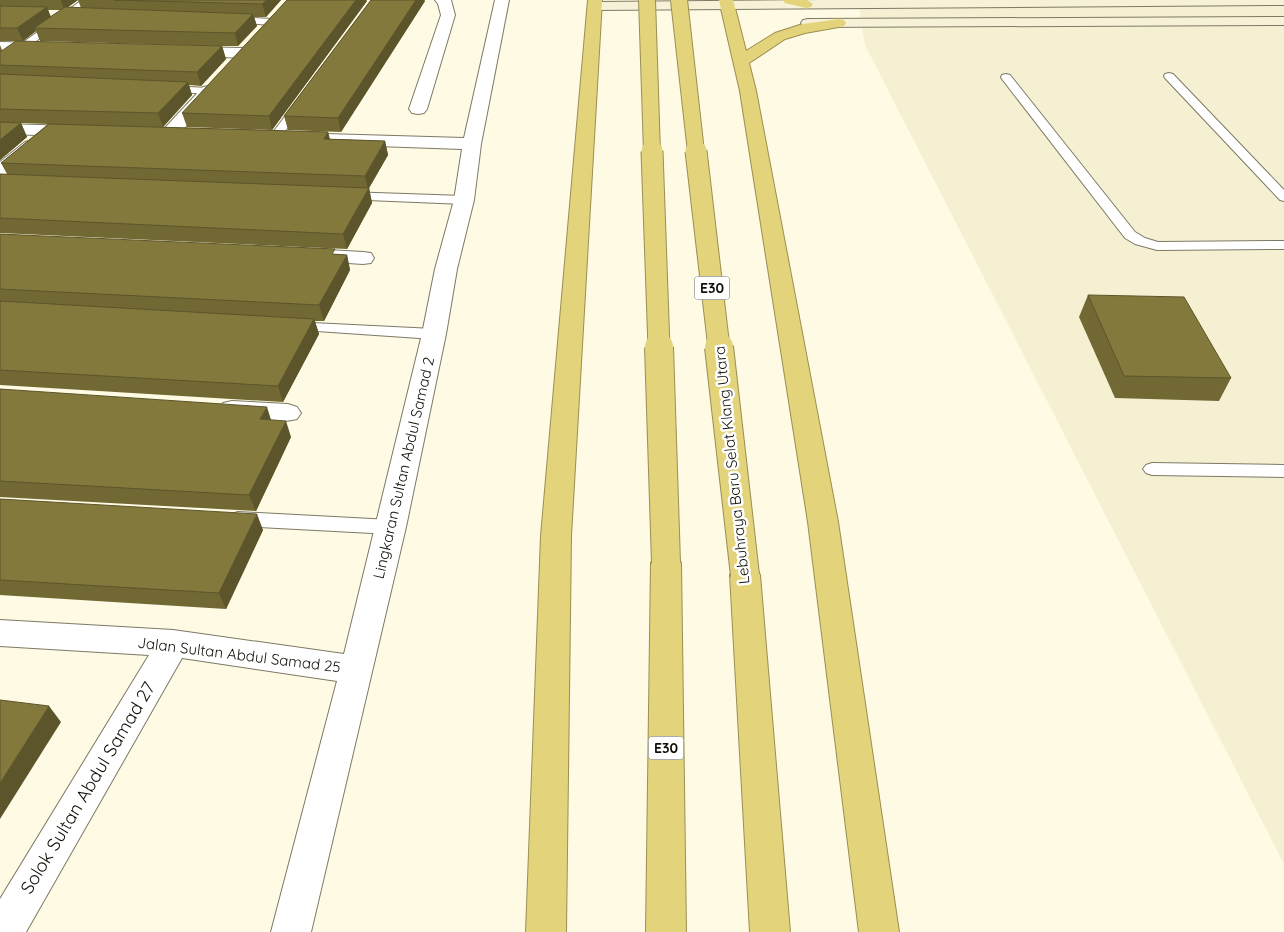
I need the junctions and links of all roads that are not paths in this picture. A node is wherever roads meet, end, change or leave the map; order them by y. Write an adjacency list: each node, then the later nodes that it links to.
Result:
1 (88, 0): 14 (lane)
2 (442, 0): 39 (street)
3 (502, 0): 48 (street, Lingkaran Sultan Abdul Samad 2)
4 (647, 0): 70 (highway, E30, bridge)
5 (679, 0): 71 (highway, Lebuhraya Baru Selat Klang Utara / E30, bridge)
6 (790, 0): 10 (highway)
7 (1110, 1): 8 (street); 10 (street)
8 (1284, 1)
9 (727, 2): 10 (street); 12 (street); 22 (highway)
10 (806, 4)
11 (285, 7): 19 (street)
12 (598, 12): 69 (highway)
13 (49, 14): 14 (lane)
14 (69, 14): 15 (lane); 26 (lane)
15 (88, 15)
16 (224, 20): 19 (lane)
17 (634, 21): 20 (street)
18 (1284, 21): 24 (street)
19 (272, 22): 29 (street)
20 (694, 22)
21 (713, 22): 22 (street)
22 (738, 22): 30 (highway)
23 (772, 22): 24 (street)
24 (839, 23): 30 (highway)
25 (0, 47): 26 (street)
26 (25, 48): 27 (street); 31 (lane)
27 (55, 48)
28 (174, 52): 29 (street)
29 (243, 53): 32 (street)
30 (742, 61): 72 (highway)
31 (0, 64)
32 (232, 66)
33 (1169, 76): 51 (lane)
34 (1006, 77): 53 (lane)
35 (220, 78): 37 (street)
36 (159, 89): 37 (lane)
37 (208, 91): 44 (street)
38 (305, 97): 47 (lane)
39 (418, 109)
40 (0, 128): 41 (street)
41 (50, 130): 42 (street); 49 (street)
42 (100, 132)
43 (149, 133): 44 (street)
44 (169, 134): 45 (street)
45 (188, 134)
46 (256, 137): 47 (street)
47 (275, 137): 48 (street)
48 (472, 144): 52 (street, Lingkaran Sultan Abdul Samad 2)
49 (3, 179)
50 (335, 195): 52 (lane)
51 (1284, 197)
52 (464, 200): 57 (street, Lingkaran Sultan Abdul Samad 2)
53 (1284, 245)
54 (295, 254): 55 (street)
55 (364, 258)
56 (276, 325): 57 (lane)
57 (434, 334): 63 (street, Lingkaran Sultan Abdul Samad 2)
58 (208, 408): 59 (street)
59 (288, 413)
60 (1152, 469): 61 (lane)
61 (1284, 471)
62 (225, 518): 63 (lane)
63 (391, 527): 66 (street, Lingkaran Sultan Abdul Samad 2)
64 (0, 633): 65 (street, Jalan Sultan Abdul Samad 25)
65 (173, 643): 66 (street, Jalan Sultan Abdul Samad 25); 67 (street, Solok Sultan Abdul Samad 27)
66 (357, 670): 68 (street, Lingkaran Sultan Abdul Samad 2)
67 (3, 932)
68 (291, 932)
69 (546, 932)
70 (666, 932)
71 (770, 932)
72 (879, 932)

